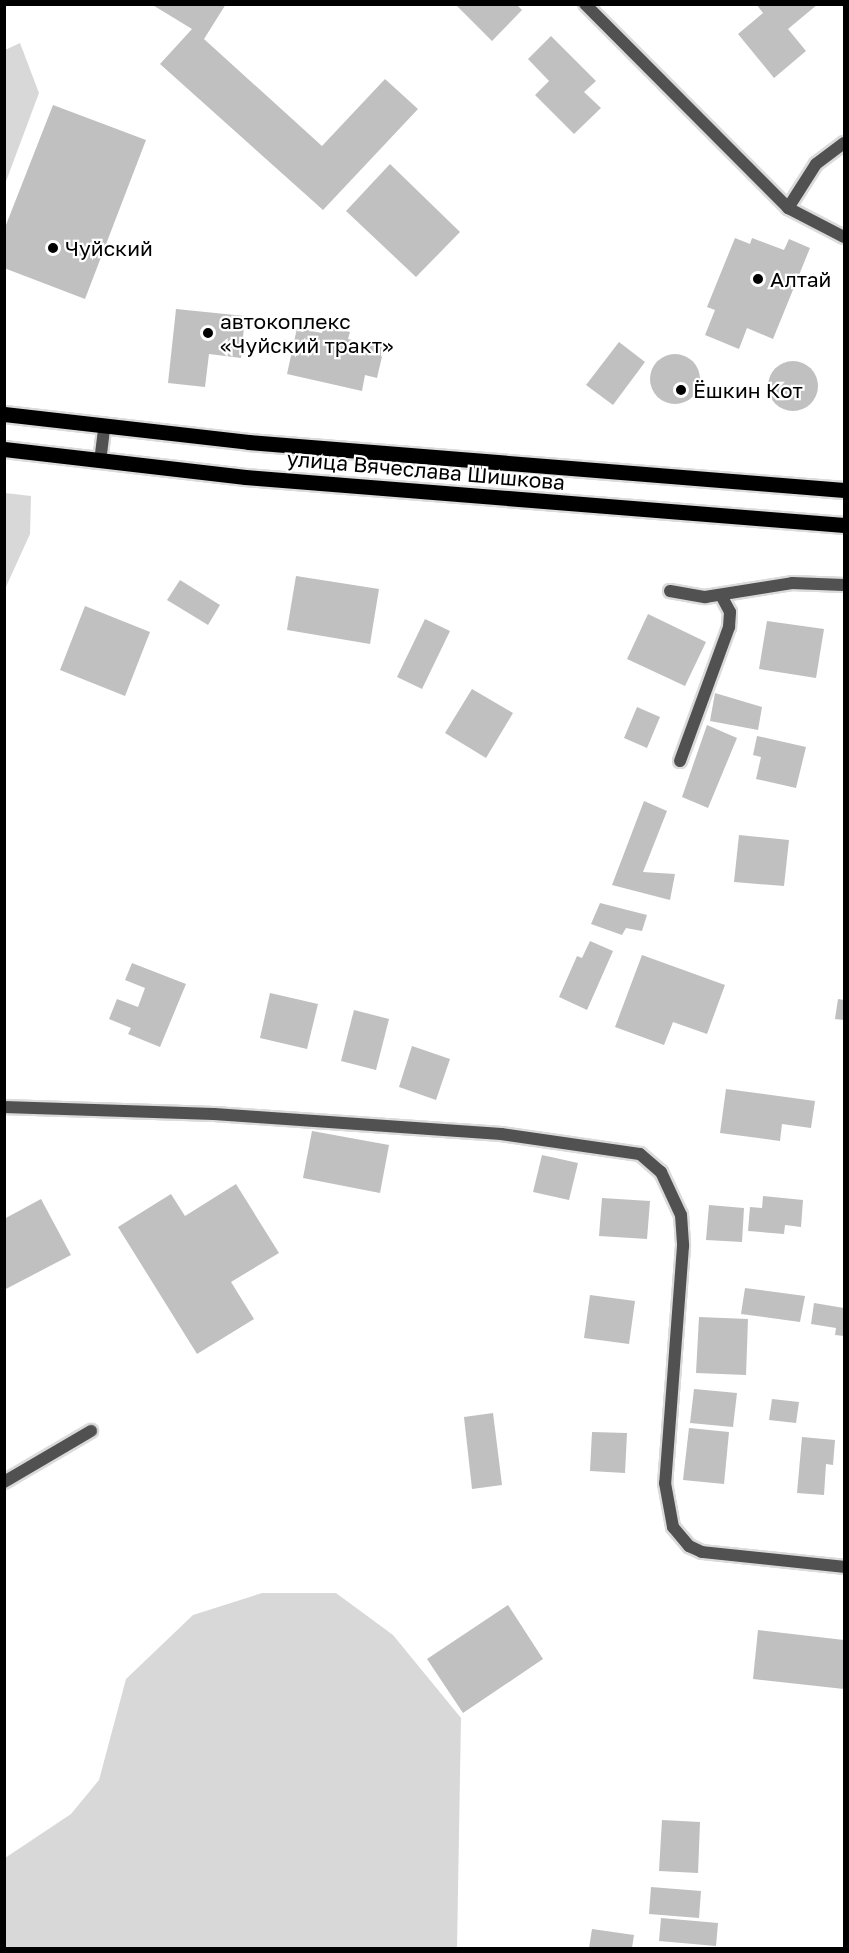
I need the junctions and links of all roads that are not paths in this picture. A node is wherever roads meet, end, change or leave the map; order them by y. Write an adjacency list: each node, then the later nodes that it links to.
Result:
1 (585, 4): 3 (lane)
2 (844, 143): 3 (lane)
3 (788, 208): 4 (lane)
4 (844, 237)
5 (4, 414): 6 (main road, улица Вячеслава Шишкова)
6 (104, 427): 8 (lane); 9 (main road, улица Вячеслава Шишкова)
7 (4, 449): 8 (main road, улица Вячеслава Шишкова)
8 (100, 462): 10 (main road, улица Вячеслава Шишкова)
9 (844, 490)
10 (844, 525)
11 (844, 585): 13 (lane)
12 (670, 591): 13 (lane)
13 (721, 595): 14 (lane)
14 (680, 761)
15 (4, 1107): 18 (lane)
16 (91, 1431): 17 (lane)
17 (4, 1482)
18 (844, 1567)

